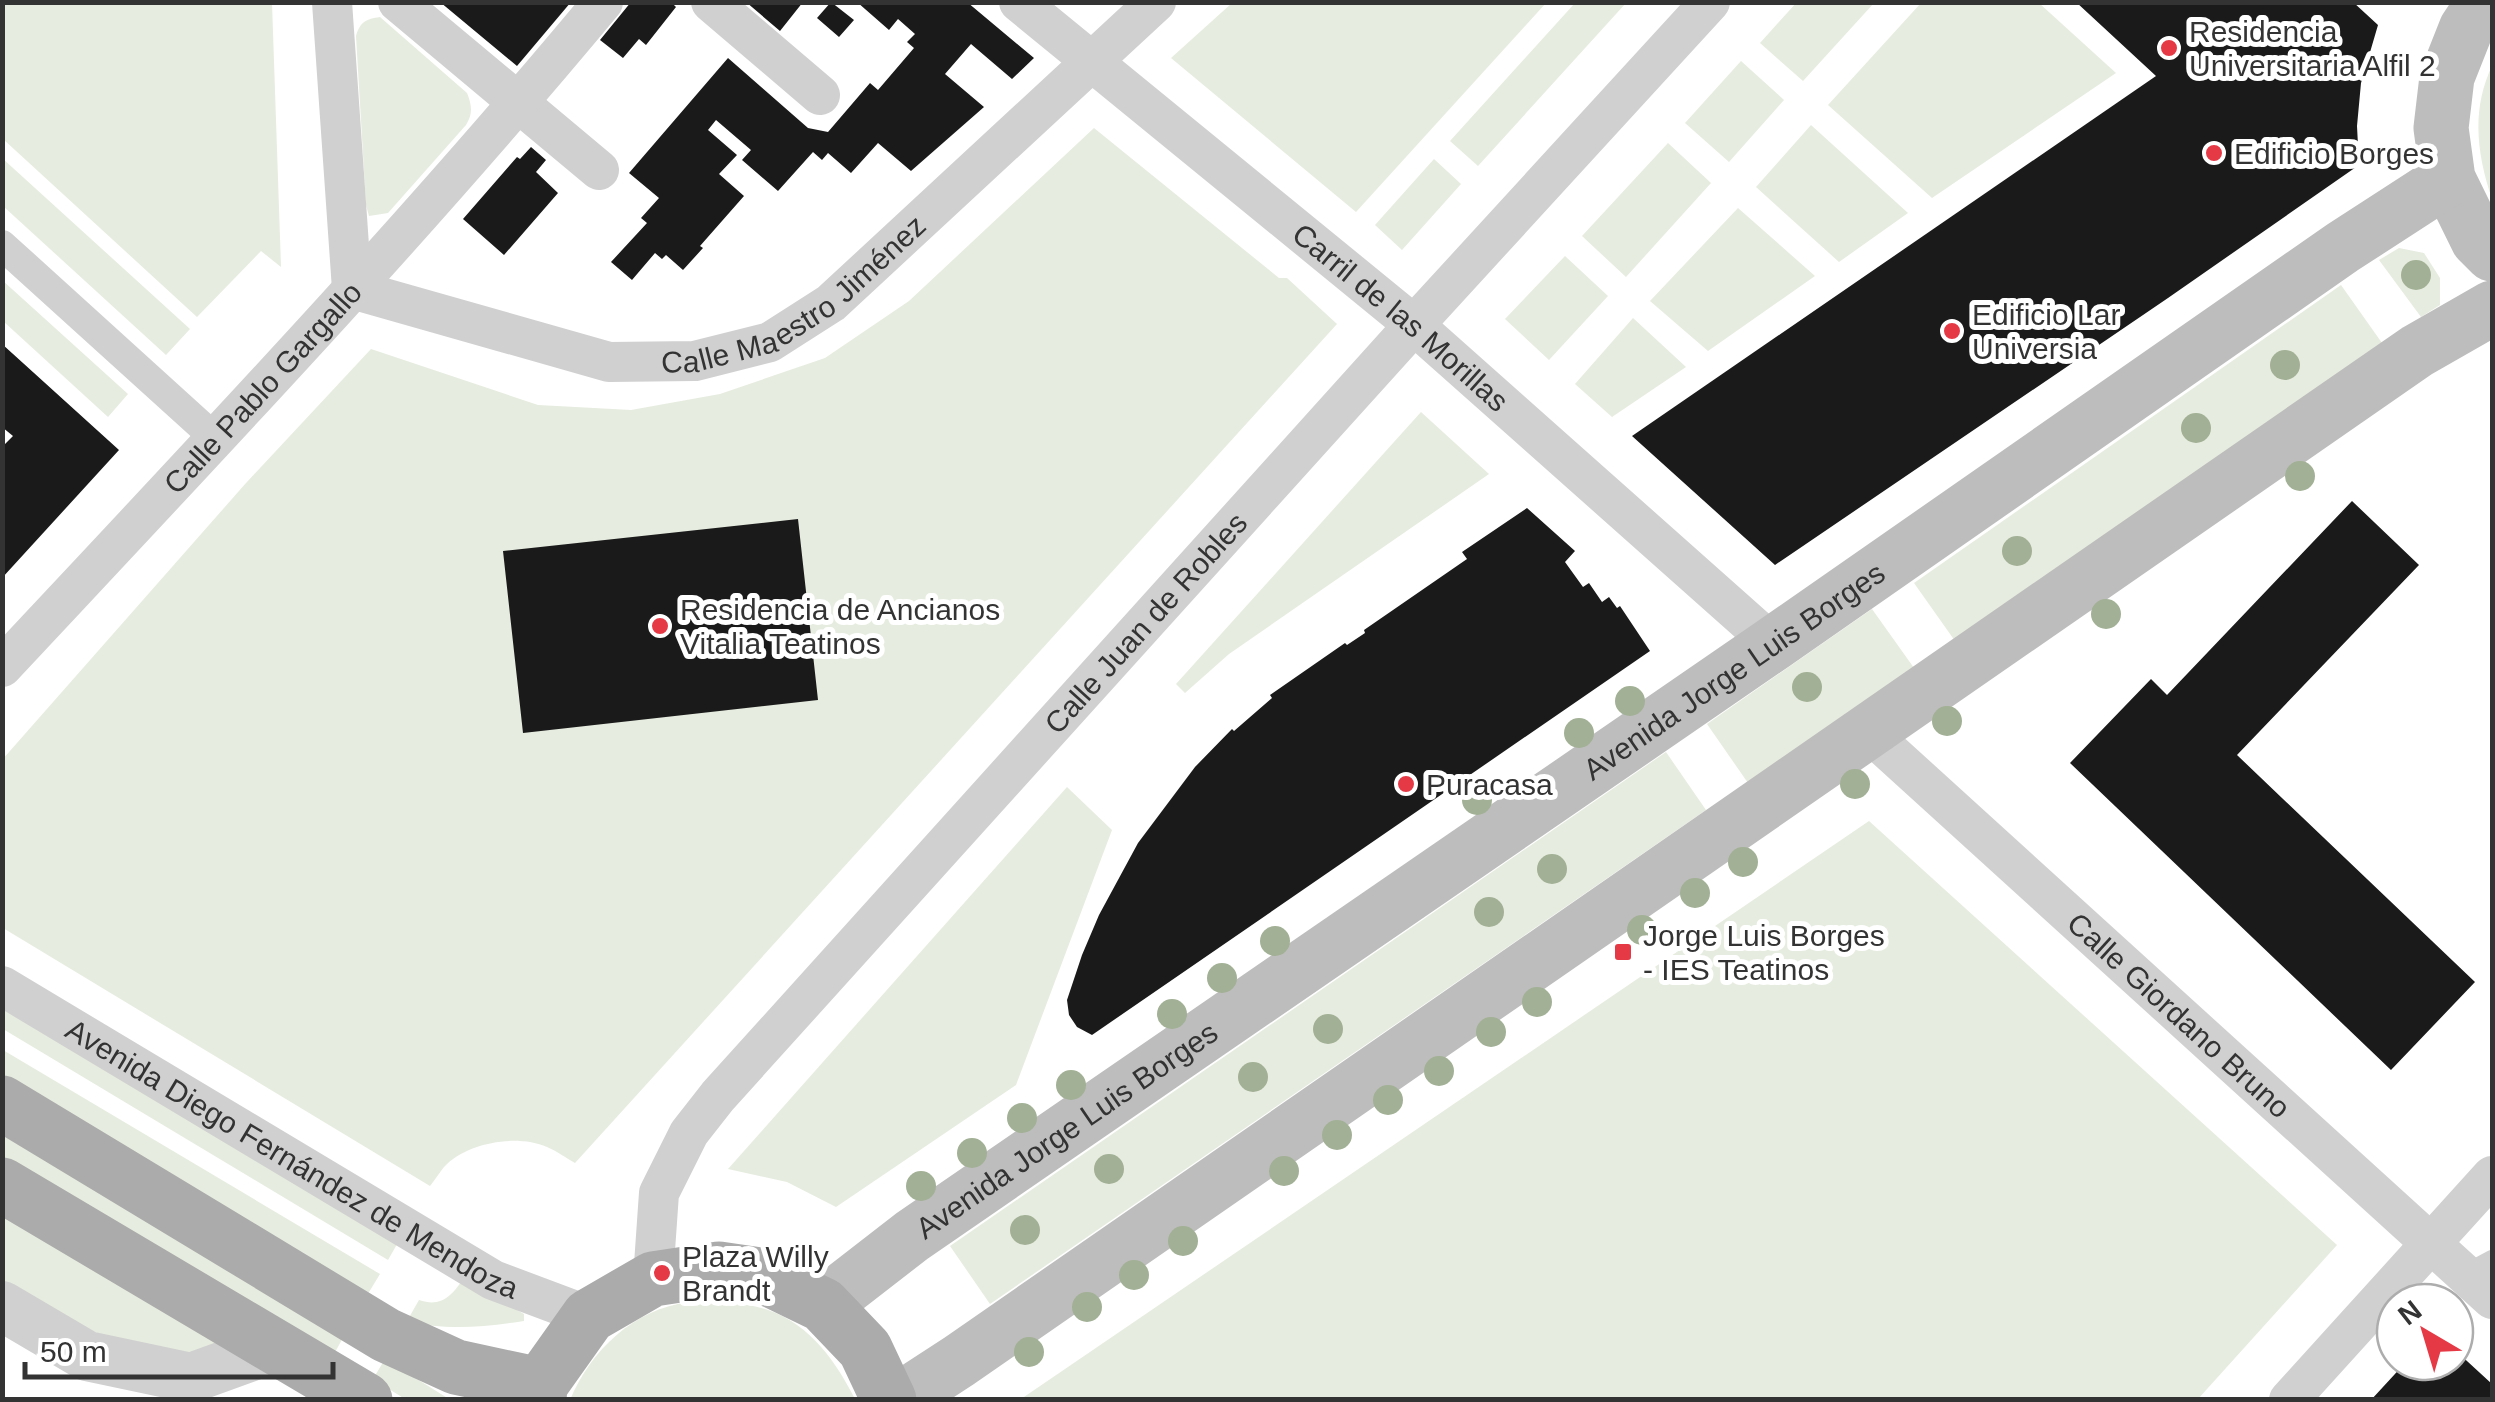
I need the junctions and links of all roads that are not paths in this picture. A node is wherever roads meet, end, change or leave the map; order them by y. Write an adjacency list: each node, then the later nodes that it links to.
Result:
1 (332, 2): 16 (street)
2 (398, 2): 11 (street)
3 (603, 2): 11 (street, Calle Pablo Gargallo)
4 (711, 2): 10 (street)
5 (1156, 2): 9 (street, Calle Maestro Jiménez)
6 (1710, 2): 18 (street, Calle Juan de Robles)
7 (1024, 4): 9 (street, Carril de las Morillas)
8 (2463, 11): 13 (main road)
9 (1092, 62): 16 (street, Calle Maestro Jiménez); 18 (street, Carril de las Morillas)
10 (820, 95)
11 (520, 103): 12 (street); 16 (street, Calle Pablo Gargallo)
12 (599, 170)
13 (2448, 178): 15 (main road); 20 (main road, Avenida Jorge Luis Borges)
14 (2, 245): 19 (street)
15 (2492, 254)
16 (352, 289): 19 (street, Calle Pablo Gargallo)
17 (2492, 308): 22 (main road)
18 (1414, 324): 20 (street, Carril de las Morillas); 29 (street, Calle Juan de Robles)
19 (216, 439): 21 (street, Calle Pablo Gargallo)
20 (1773, 644): 30 (main road, Avenida Jorge Luis Borges)
21 (2, 667)
22 (1867, 731): 27 (street, Calle Giordano Bruno); 37 (main road)
23 (2, 986): 32 (street, Avenida Diego Fernández de Mendoza)
24 (2, 1103): 34 (main road)
25 (2492, 1176): 27 (street)
26 (2, 1185): 33 (main road)
27 (2432, 1244): 28 (street, Calle Giordano Bruno); 38 (street)
28 (2484, 1278)
29 (654, 1279): 30 (main road); 32 (main road)
30 (823, 1305): 36 (main road)
31 (2, 1306): 33 (street)
32 (589, 1316): 34 (main road)
33 (276, 1348): 35 (main road)
34 (540, 1392)
35 (364, 1400)
36 (889, 1400)
37 (899, 1400)
38 (2289, 1400)

